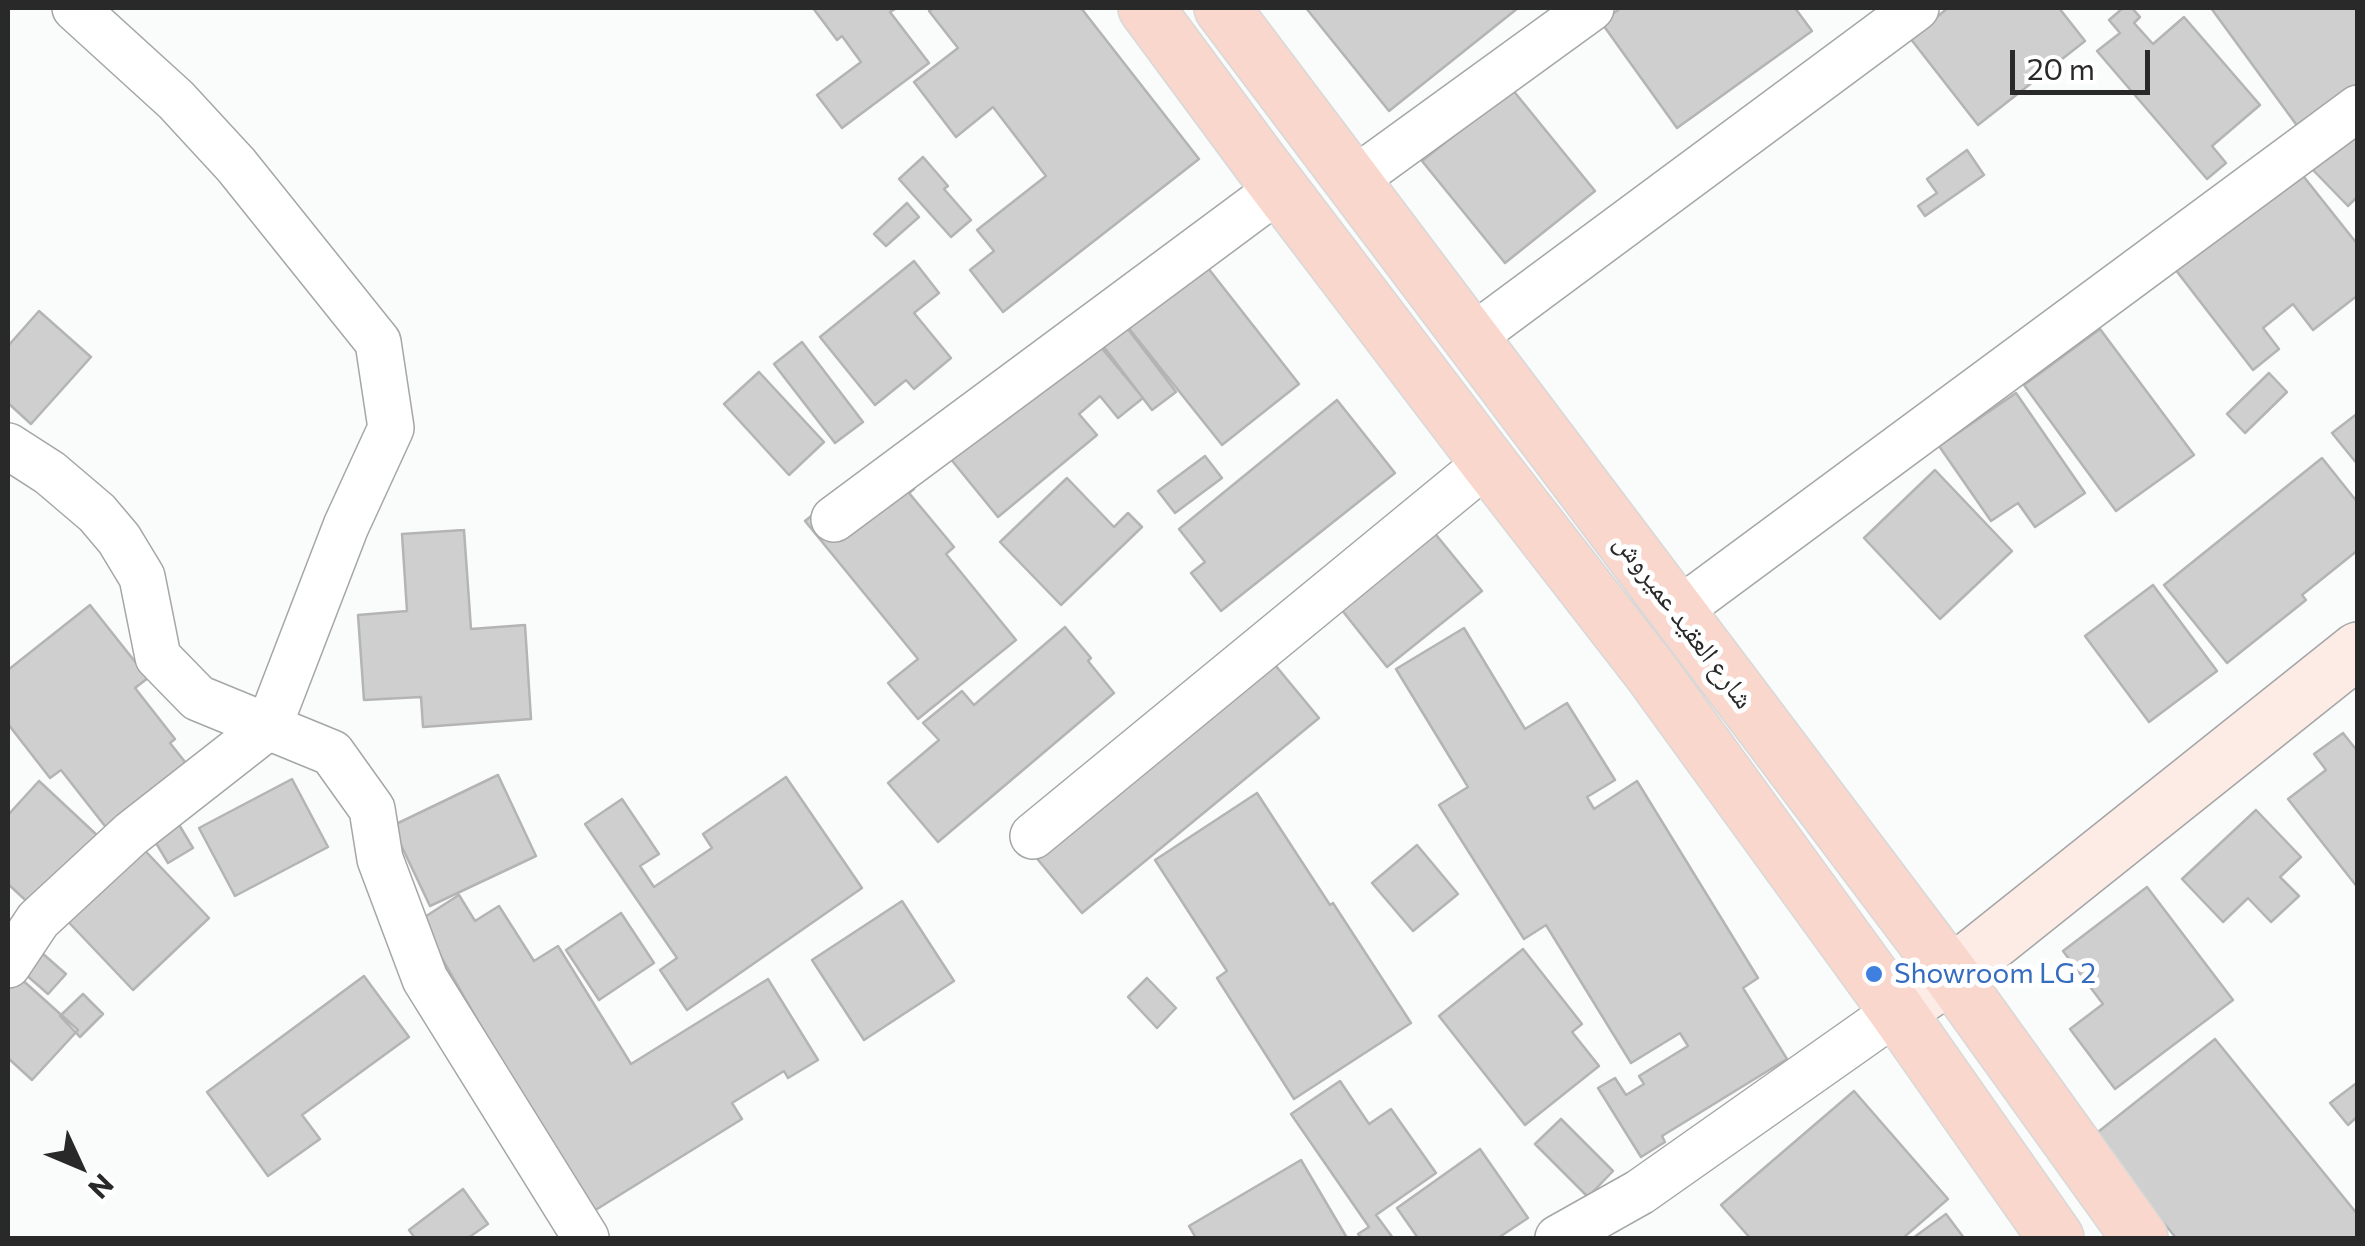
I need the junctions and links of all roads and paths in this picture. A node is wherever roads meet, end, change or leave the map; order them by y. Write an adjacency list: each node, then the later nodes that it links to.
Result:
1 (74, 8): 15 (street)
2 (1146, 8): 8 (main road, شارع العقيد عميروش)
3 (1222, 8): 7 (main road, شارع العقيد عميروش)
4 (1591, 8): 7 (street)
5 (1916, 8): 9 (street)
6 (2358, 108): 13 (street)
7 (1354, 180): 9 (main road, شارع العقيد عميروش)
8 (1280, 188): 11 (main road, شارع العقيد عميروش); 12 (street)
9 (1472, 338): 13 (main road, شارع العقيد عميروش)
10 (8, 446): 15 (street)
11 (1488, 462): 16 (street); 19 (main road, شارع العقيد عميروش)
12 (834, 519)
13 (1678, 611): 18 (main road, شارع العقيد عميروش)
14 (2352, 665): 18 (street)
15 (269, 726): 17 (street); 20 (street)
16 (1033, 836)
17 (8, 965)
18 (1951, 976): 19 (street); 23 (main road, شارع العقيد عميروش)
19 (1897, 1011): 21 (street); 22 (main road, شارع العقيد عميروش)
20 (586, 1238)
21 (1558, 1238)
22 (2056, 1238)
23 (2140, 1238)

